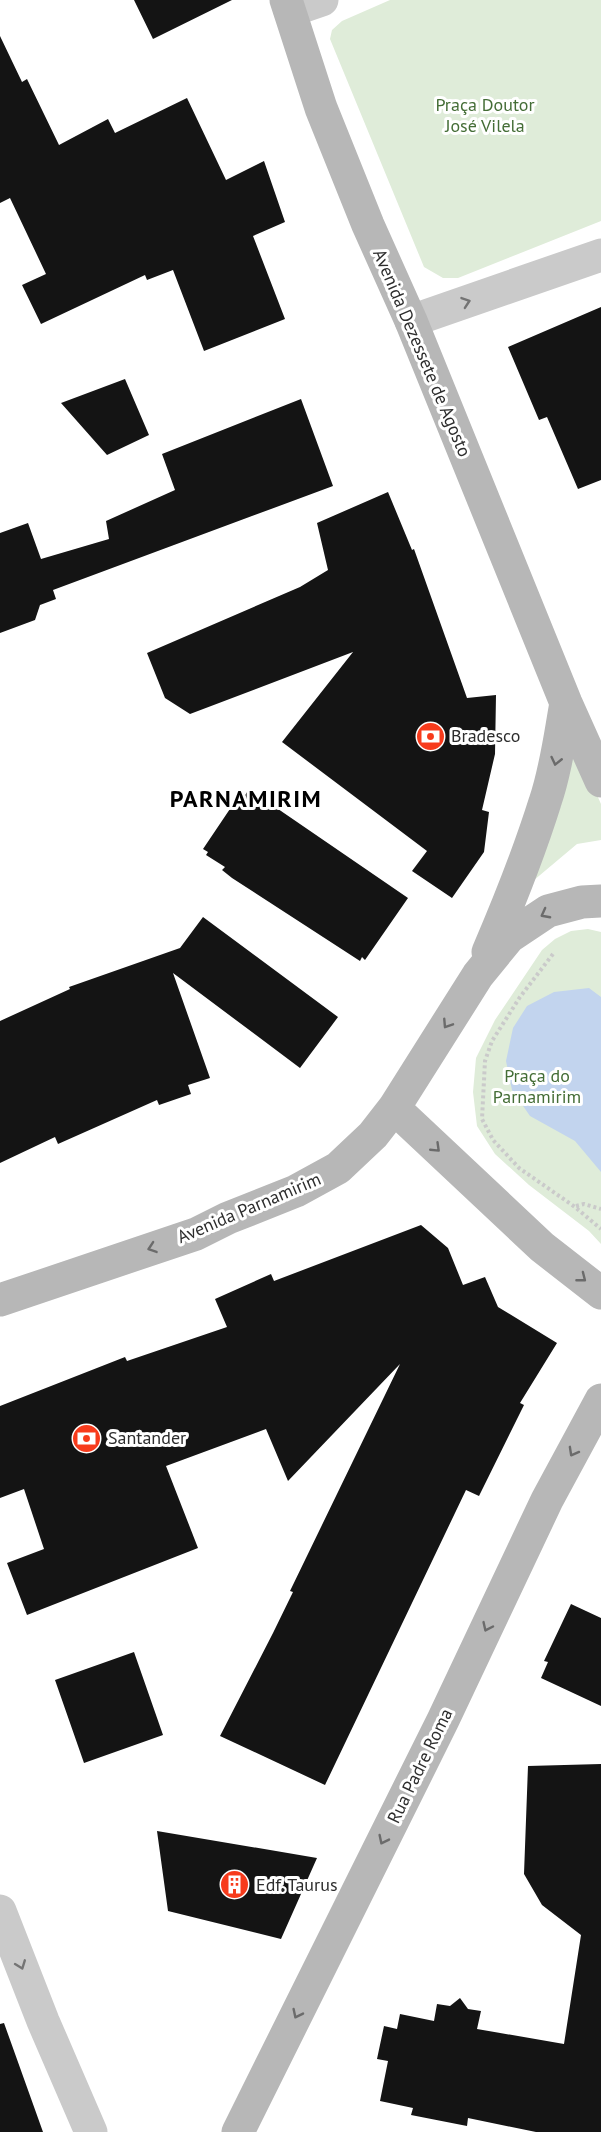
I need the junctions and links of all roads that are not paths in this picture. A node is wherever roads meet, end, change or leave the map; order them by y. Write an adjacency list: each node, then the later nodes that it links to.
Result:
1 (322, 0): 2 (street)
2 (288, 6): 4 (main road, Avenida Dezessete de Agosto)
3 (601, 255): 4 (street, one-way to 3)
4 (411, 321): 5 (main road, Avenida Dezessete de Agosto)
5 (566, 703): 6 (main road, Avenida Dezessete de Agosto); 8 (main road, one-way to 8)
6 (601, 781)
7 (601, 901): 8 (main road, one-way to 8)
8 (478, 975): 9 (main road, Avenida Parnamirim, one-way to 9)
9 (394, 1108): 10 (main road, one-way to 10); 11 (main road, Avenida Parnamirim, one-way to 11)
10 (601, 1293)
11 (0, 1300)
12 (601, 1400): 15 (main road, Rua Padre Roma, one-way to 15)
13 (0, 1911): 14 (street, one-way to 14)
14 (91, 2132)
15 (238, 2132)

